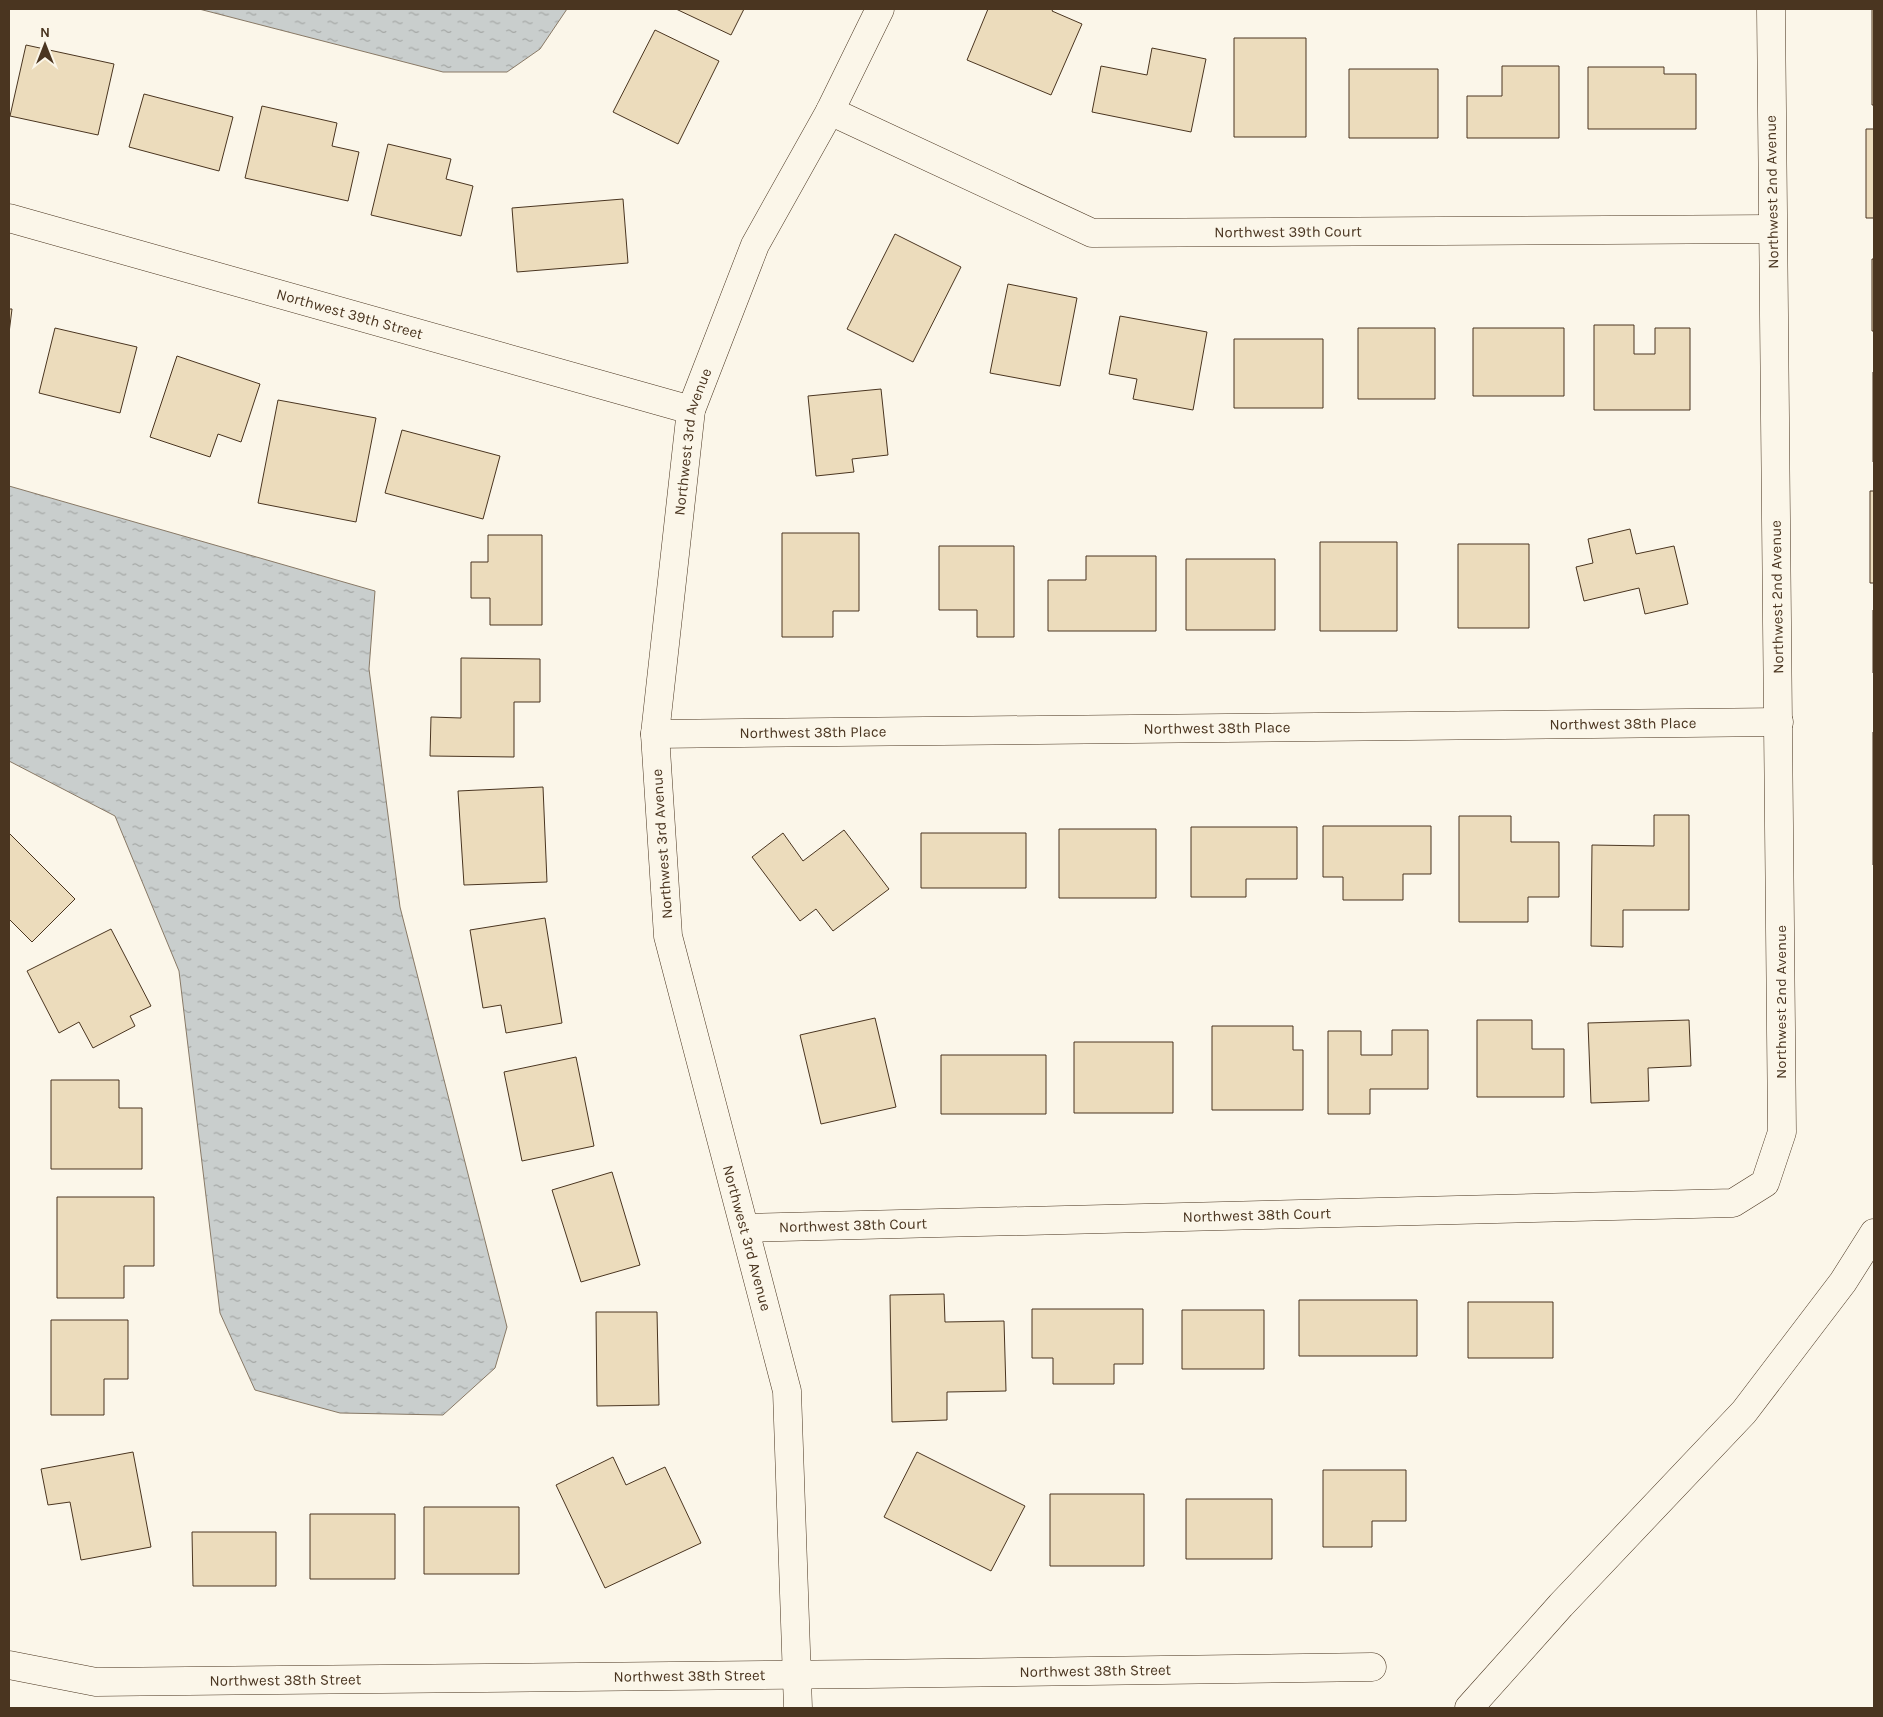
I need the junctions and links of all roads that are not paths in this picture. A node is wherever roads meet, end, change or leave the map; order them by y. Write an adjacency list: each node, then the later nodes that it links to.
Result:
1 (880, 9): 3 (main road, Northwest 3rd Avenue)
2 (1770, 9): 5 (main road, Northwest 2nd Avenue)
3 (830, 111): 5 (main road, Northwest 39th Court); 6 (main road, Northwest 3rd Avenue)
4 (9, 218): 6 (main road, Northwest 39th Street)
5 (1772, 229): 7 (main road, Northwest 2nd Avenue)
6 (691, 410): 8 (main road, Northwest 3rd Avenue)
7 (1779, 722): 8 (main road, Northwest 38th Place); 9 (main road, Northwest 2nd Avenue)
8 (655, 734): 10 (main road, Northwest 3rd Avenue)
9 (1765, 1182): 10 (main road, Northwest 38th Court)
10 (745, 1228): 14 (main road, Northwest 3rd Avenue)
11 (1874, 1233): 16 (main road)
12 (9, 1665): 14 (main road, Northwest 38th Street)
13 (1372, 1666): 14 (main road, Northwest 38th Street)
14 (798, 1675): 15 (main road, Northwest 3rd Avenue)
15 (798, 1708)
16 (1469, 1708)

